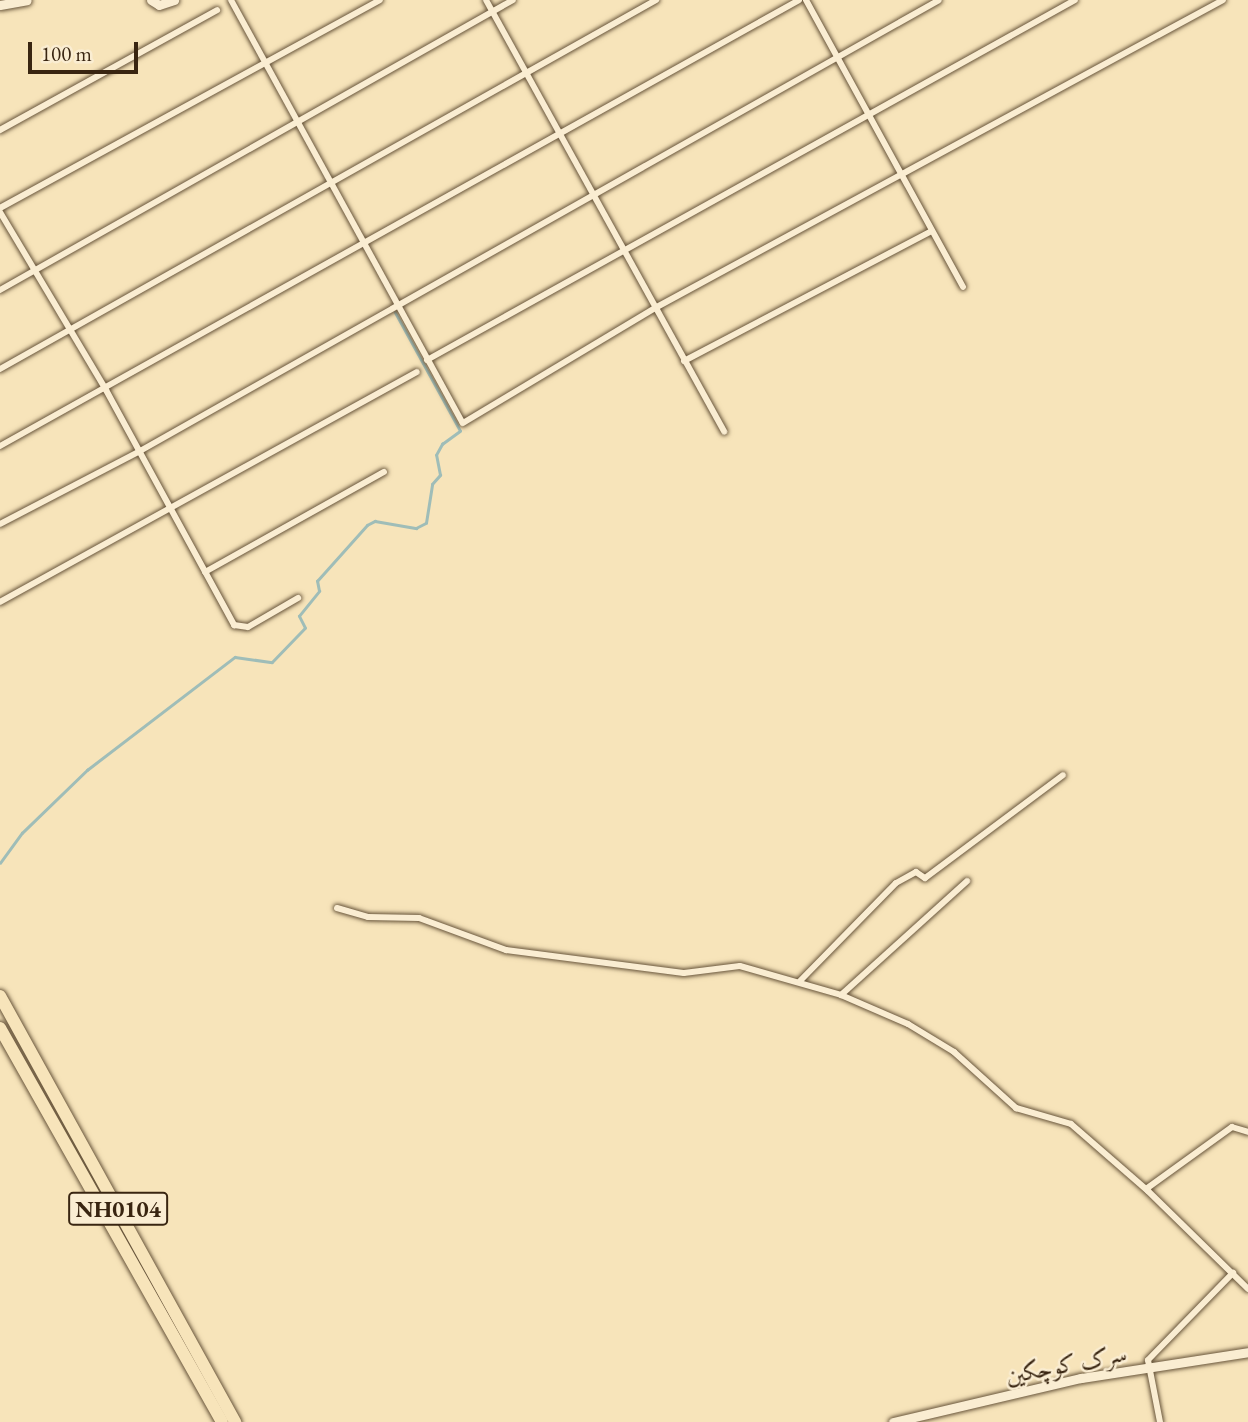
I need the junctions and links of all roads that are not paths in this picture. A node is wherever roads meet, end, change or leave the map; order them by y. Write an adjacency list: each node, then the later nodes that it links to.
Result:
1 (27, 0): 14 (main road)
2 (151, 0): 3 (main road)
3 (174, 0)
4 (240, 0): 15 (street)
5 (380, 0): 20 (street)
6 (486, 0): 18 (street)
7 (513, 0): 18 (street)
8 (656, 0): 21 (street)
9 (799, 0): 25 (street)
10 (806, 0): 19 (street)
11 (939, 0): 19 (street)
12 (1075, 0): 22 (street)
13 (1223, 0): 26 (street)
14 (16, 1): 16 (main road)
15 (231, 2): 20 (street)
16 (0, 5)
17 (217, 10): 24 (street)
18 (492, 12): 21 (street); 23 (street)
19 (836, 57): 22 (street); 28 (street)
20 (267, 64): 23 (street); 29 (street)
21 (525, 75): 25 (street); 27 (street)
22 (870, 116): 26 (street); 32 (street)
23 (297, 124): 27 (street); 33 (street)
24 (0, 130)
25 (559, 134): 28 (street); 31 (street)
26 (902, 171): 30 (street); 37 (street)
27 (331, 184): 31 (street); 38 (street)
28 (591, 194): 32 (street); 36 (street)
29 (0, 210): 33 (street)
30 (932, 231): 34 (street); 40 (street)
31 (362, 243): 36 (street); 43 (street)
32 (625, 253): 37 (street); 39 (street)
33 (36, 272): 35 (street); 38 (street)
34 (963, 287)
35 (0, 290)
36 (396, 303): 39 (street); 46 (street)
37 (655, 308): 39 (street); 40 (street)
38 (70, 331): 41 (street); 43 (street)
39 (427, 360)
40 (684, 361): 44 (street)
41 (0, 369)
42 (417, 372): 48 (street)
43 (106, 390): 45 (street); 46 (street)
44 (724, 432)
45 (0, 446)
46 (140, 451): 48 (street); 49 (street)
47 (384, 472): 50 (street)
48 (170, 509): 50 (street); 52 (street)
49 (0, 524)
50 (205, 572): 51 (street)
51 (298, 598)
52 (0, 602)
53 (1063, 775): 56 (street)
54 (967, 881): 57 (street)
55 (337, 908): 56 (street)
56 (800, 981): 57 (street)
57 (841, 995): 61 (street)
58 (0, 996): 68 (highway, NH0104)
59 (0, 1027): 67 (highway, NH0104)
60 (1248, 1132): 61 (street)
61 (1146, 1189): 62 (street)
62 (1233, 1273): 63 (street); 65 (street)
63 (1248, 1289)
64 (1248, 1352): 65 (main road, سرک کوچکین)
65 (1149, 1367): 66 (main road, سرک کوچکین); 70 (street)
66 (917, 1419): 69 (main road, سرک کوچکین)
67 (222, 1422)
68 (235, 1422)
69 (893, 1422)
70 (1160, 1422)

